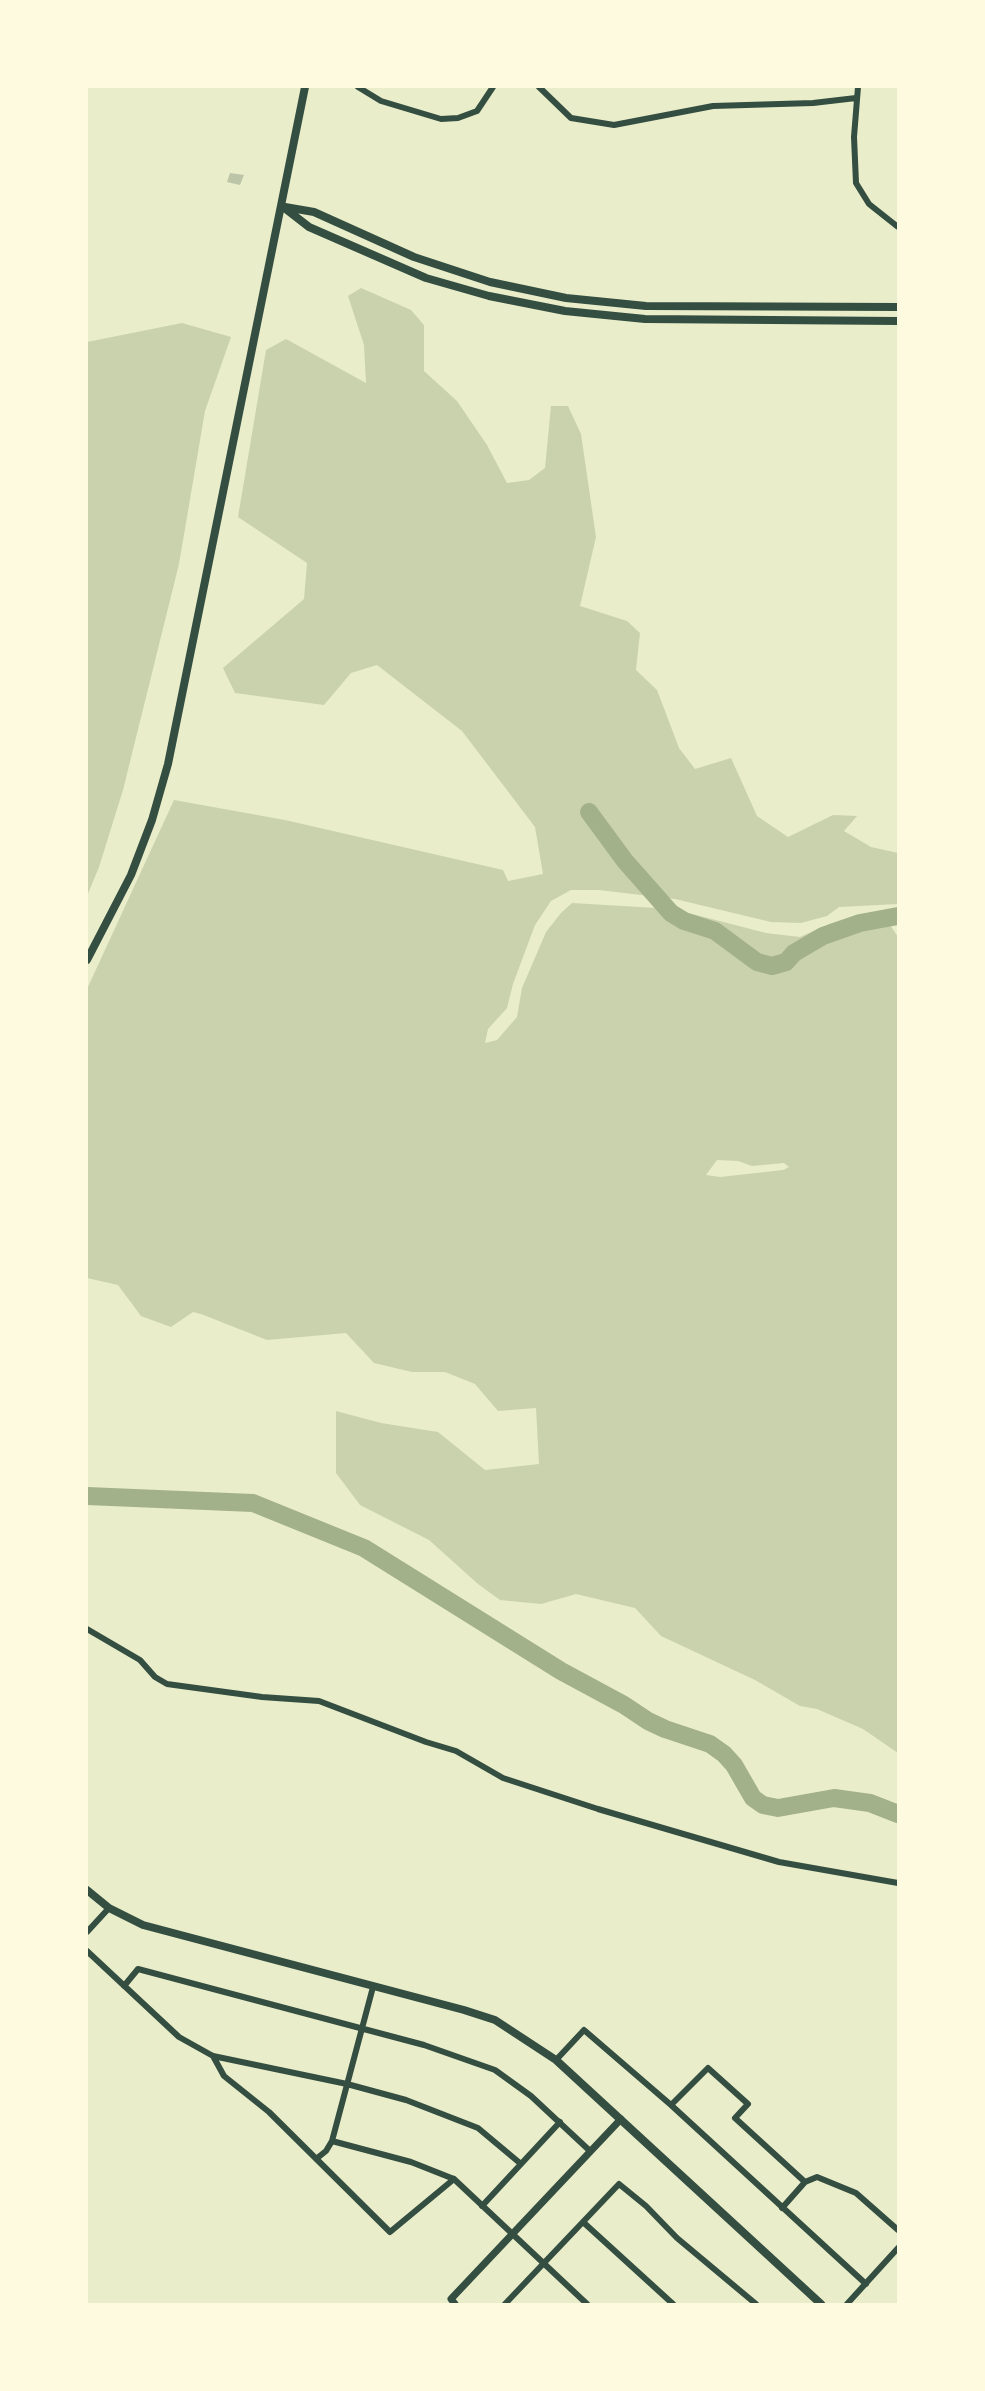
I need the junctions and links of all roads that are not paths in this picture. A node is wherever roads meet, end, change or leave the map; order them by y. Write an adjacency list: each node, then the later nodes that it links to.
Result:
1 (305, 87): 7 (main road)
2 (358, 87): 3 (street)
3 (493, 87)
4 (539, 87): 6 (street)
5 (858, 87): 6 (street)
6 (856, 98): 8 (street)
7 (282, 206): 9 (main road); 10 (main road); 11 (main road)
8 (898, 227)
9 (898, 307)
10 (898, 321)
11 (87, 960)
12 (87, 1629): 13 (street)
13 (898, 1883)
14 (87, 1890): 15 (main road)
15 (109, 1908): 16 (street); 19 (main road)
16 (87, 1932)
17 (87, 1951): 18 (street)
18 (124, 1986): 20 (street); 21 (street)
19 (373, 1987): 20 (street); 22 (main road)
20 (361, 2029): 23 (street); 26 (street)
21 (213, 2056): 23 (street); 29 (street)
22 (556, 2061): 24 (street); 25 (main road)
23 (347, 2084): 27 (street); 30 (street)
24 (670, 2105): 32 (street); 34 (street)
25 (621, 2119): 28 (street); 46 (main road)
26 (560, 2122): 28 (street); 30 (street)
27 (332, 2141): 29 (street); 31 (street)
28 (590, 2151): 37 (street)
29 (316, 2159): 31 (street)
30 (520, 2164): 33 (street)
31 (454, 2179): 33 (street)
32 (805, 2182): 34 (street); 36 (street)
33 (482, 2206): 37 (street)
34 (782, 2208): 40 (street)
35 (583, 2222): 39 (street); 44 (street); 45 (street)
36 (898, 2230)
37 (512, 2236): 39 (street); 41 (street)
38 (898, 2248): 40 (street)
39 (544, 2263): 42 (street); 43 (street)
40 (866, 2284): 47 (street)
41 (455, 2304)
42 (505, 2304)
43 (587, 2304)
44 (673, 2304)
45 (756, 2304)
46 (821, 2304)
47 (847, 2304)

